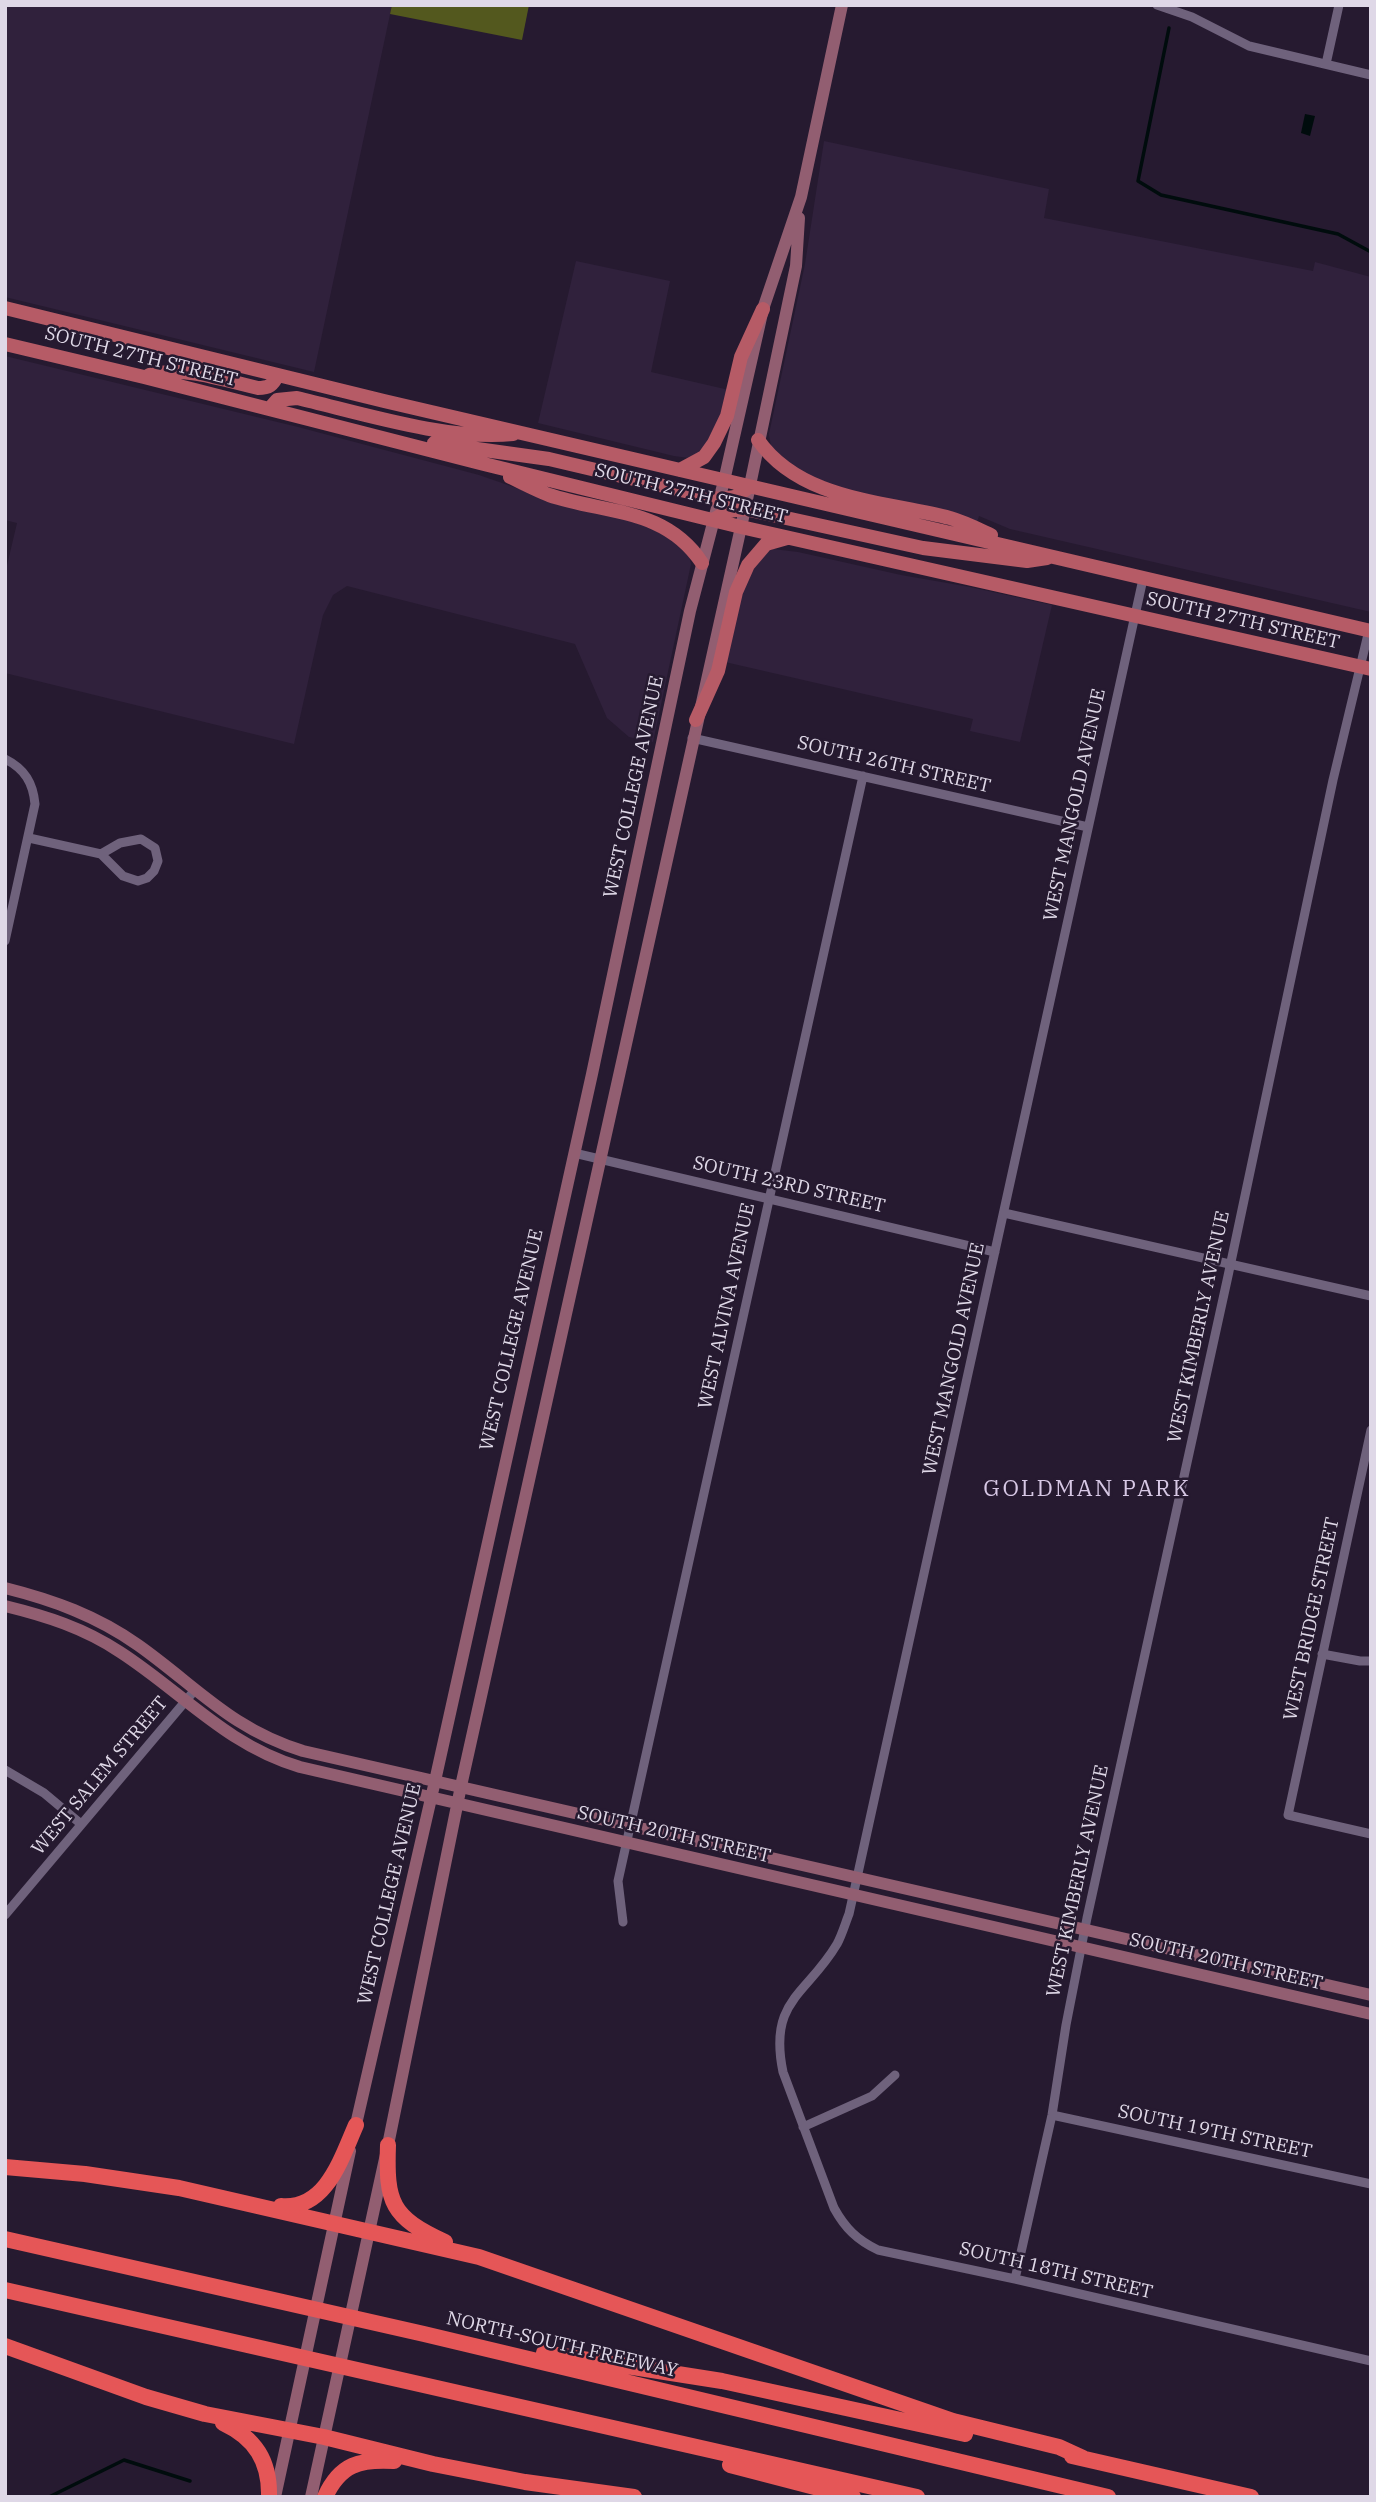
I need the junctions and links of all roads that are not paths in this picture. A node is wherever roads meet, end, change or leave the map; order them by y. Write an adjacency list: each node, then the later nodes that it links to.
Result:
1 (842, 5): 6 (main road, WEST COLLEGE AVENUE)
2 (1157, 5): 4 (street)
3 (1339, 5): 4 (street)
4 (1326, 64): 5 (street)
5 (1371, 75)
6 (801, 197): 8 (main road, WEST COLLEGE AVENUE); 15 (main road, WEST COLLEGE AVENUE)
7 (5, 308): 10 (main road, SOUTH 27TH STREET)
8 (763, 309): 17 (main road); 18 (main road, WEST COLLEGE AVENUE)
9 (5, 344): 11 (main road, SOUTH 27TH STREET)
10 (277, 376): 11 (main road); 13 (main road, SOUTH 27TH STREET)
11 (144, 377): 12 (main road, SOUTH 27TH STREET)
12 (270, 408): 13 (main road); 14 (main road, SOUTH 27TH STREET)
13 (525, 433): 17 (main road, SOUTH 27TH STREET)
14 (394, 439): 16 (main road, SOUTH 27TH STREET); 20 (main road)
15 (758, 440): 19 (main road, WEST COLLEGE AVENUE); 25 (main road)
16 (484, 464): 22 (main road, SOUTH 27TH STREET); 27 (main road)
17 (680, 470): 18 (main road, SOUTH 27TH STREET)
18 (724, 481): 19 (main road, SOUTH 27TH STREET); 20 (main road, WEST COLLEGE AVENUE)
19 (749, 487): 20 (main road); 21 (main road, WEST COLLEGE AVENUE); 25 (main road, SOUTH 27TH STREET)
20 (719, 499): 22 (main road, WEST COLLEGE AVENUE)
21 (745, 509): 22 (main road); 23 (main road, WEST COLLEGE AVENUE); 26 (main road)
22 (713, 520): 23 (main road, SOUTH 27TH STREET); 27 (main road, WEST COLLEGE AVENUE)
23 (741, 527): 24 (main road, SOUTH 27TH STREET); 32 (main road, WEST COLLEGE AVENUE)
24 (789, 538): 29 (main road, SOUTH 27TH STREET); 32 (main road)
25 (1021, 548): 26 (main road, SOUTH 27TH STREET)
26 (1055, 557): 28 (main road, SOUTH 27TH STREET)
27 (702, 563): 40 (main road, WEST COLLEGE AVENUE)
28 (1143, 579): 29 (street, WEST MANGOLD AVENUE); 30 (main road, SOUTH 27TH STREET)
29 (1135, 616): 31 (main road, SOUTH 27TH STREET); 36 (street, WEST MANGOLD AVENUE)
30 (1370, 631): 31 (street, WEST KIMBERLY AVENUE)
31 (1366, 668): 45 (street, WEST KIMBERLY AVENUE)
32 (696, 720): 33 (main road, WEST COLLEGE AVENUE)
33 (692, 738): 35 (street, SOUTH 26TH STREET); 41 (main road, WEST COLLEGE AVENUE)
34 (5, 759): 37 (street)
35 (863, 776): 36 (street, SOUTH 26TH STREET); 42 (street, WEST ALVINA AVENUE)
36 (1088, 827): 43 (street, WEST MANGOLD AVENUE)
37 (29, 838): 38 (street); 39 (street)
38 (101, 854): 38 (street)
39 (5, 941)
40 (575, 1153): 41 (street, SOUTH 23RD STREET); 55 (main road, WEST COLLEGE AVENUE)
41 (599, 1159): 42 (street, SOUTH 23RD STREET); 56 (main road, WEST COLLEGE AVENUE)
42 (769, 1199): 44 (street, SOUTH 23RD STREET); 60 (street, WEST ALVINA AVENUE)
43 (1004, 1213): 44 (street, WEST MANGOLD AVENUE); 45 (street)
44 (995, 1252): 63 (street, WEST MANGOLD AVENUE)
45 (1231, 1264): 46 (street); 67 (street, WEST KIMBERLY AVENUE)
46 (1371, 1296)
47 (1371, 1430): 50 (street, WEST BRIDGE STREET)
48 (5, 1588): 52 (main road, SOUTH 20TH STREET)
49 (5, 1606): 53 (main road, SOUTH 20TH STREET)
50 (1322, 1654): 51 (street); 61 (street, WEST BRIDGE STREET)
51 (1371, 1661)
52 (194, 1691): 53 (street, WEST SALEM STREET); 55 (main road, SOUTH 20TH STREET)
53 (184, 1702): 57 (main road, SOUTH 20TH STREET); 59 (street, WEST SALEM STREET)
54 (5, 1770): 59 (street)
55 (435, 1781): 56 (main road, SOUTH 20TH STREET); 57 (main road, WEST COLLEGE AVENUE)
56 (461, 1786): 58 (main road, WEST COLLEGE AVENUE); 60 (main road, SOUTH 20TH STREET)
57 (431, 1798): 58 (main road, SOUTH 20TH STREET); 73 (main road, WEST COLLEGE AVENUE)
58 (457, 1805): 62 (main road, SOUTH 20TH STREET); 75 (main road, WEST COLLEGE AVENUE)
59 (81, 1824): 65 (street, WEST SALEM STREET)
60 (630, 1825): 62 (street, WEST ALVINA AVENUE); 63 (main road, SOUTH 20TH STREET)
61 (1371, 1834)
62 (626, 1844): 64 (main road, SOUTH 20TH STREET); 66 (street, WEST ALVINA AVENUE)
63 (857, 1878): 64 (street, WEST MANGOLD AVENUE); 67 (main road, SOUTH 20TH STREET)
64 (854, 1895): 68 (main road, SOUTH 20TH STREET); 74 (street, WEST MANGOLD AVENUE)
65 (5, 1915)
66 (623, 1922)
67 (1084, 1929): 68 (street, WEST KIMBERLY AVENUE); 69 (main road, SOUTH 20TH STREET)
68 (1082, 1948): 70 (main road, SOUTH 20TH STREET); 72 (street, WEST KIMBERLY AVENUE)
69 (1371, 1995)
70 (1371, 2014)
71 (895, 2075): 74 (street)
72 (1052, 2115): 77 (street, SOUTH 19TH STREET); 83 (street, WEST KIMBERLY AVENUE)
73 (356, 2125): 78 (highway); 79 (main road, WEST COLLEGE AVENUE)
74 (803, 2127): 83 (street, SOUTH 18TH STREET)
75 (388, 2145): 80 (main road, WEST COLLEGE AVENUE); 82 (highway)
76 (5, 2167): 78 (highway)
77 (1371, 2184)
78 (242, 2202): 79 (highway)
79 (334, 2224): 80 (highway); 90 (main road, WEST COLLEGE AVENUE)
80 (368, 2231): 82 (highway); 91 (main road, WEST COLLEGE AVENUE)
81 (5, 2239): 85 (highway, NORTH-SOUTH FREEWAY)
82 (480, 2257): 92 (highway)
83 (1015, 2279): 87 (street, SOUTH 18TH STREET)
84 (5, 2290): 88 (highway)
85 (424, 2334): 92 (highway); 101 (highway, NORTH-SOUTH FREEWAY)
86 (5, 2346): 89 (highway)
87 (1371, 2361)
88 (508, 2404): 99 (highway); 100 (highway)
89 (205, 2414): 90 (highway); 94 (highway)
90 (289, 2431): 91 (highway); 95 (main road, WEST COLLEGE AVENUE)
91 (324, 2437): 93 (highway); 96 (main road, WEST COLLEGE AVENUE)
92 (1083, 2458): 102 (highway)
93 (433, 2464): 97 (highway); 98 (highway)
94 (269, 2497)
95 (275, 2497)
96 (311, 2497)
97 (325, 2497)
98 (634, 2497)
99 (853, 2497)
100 (918, 2497)
101 (1108, 2497)
102 (1251, 2497)

